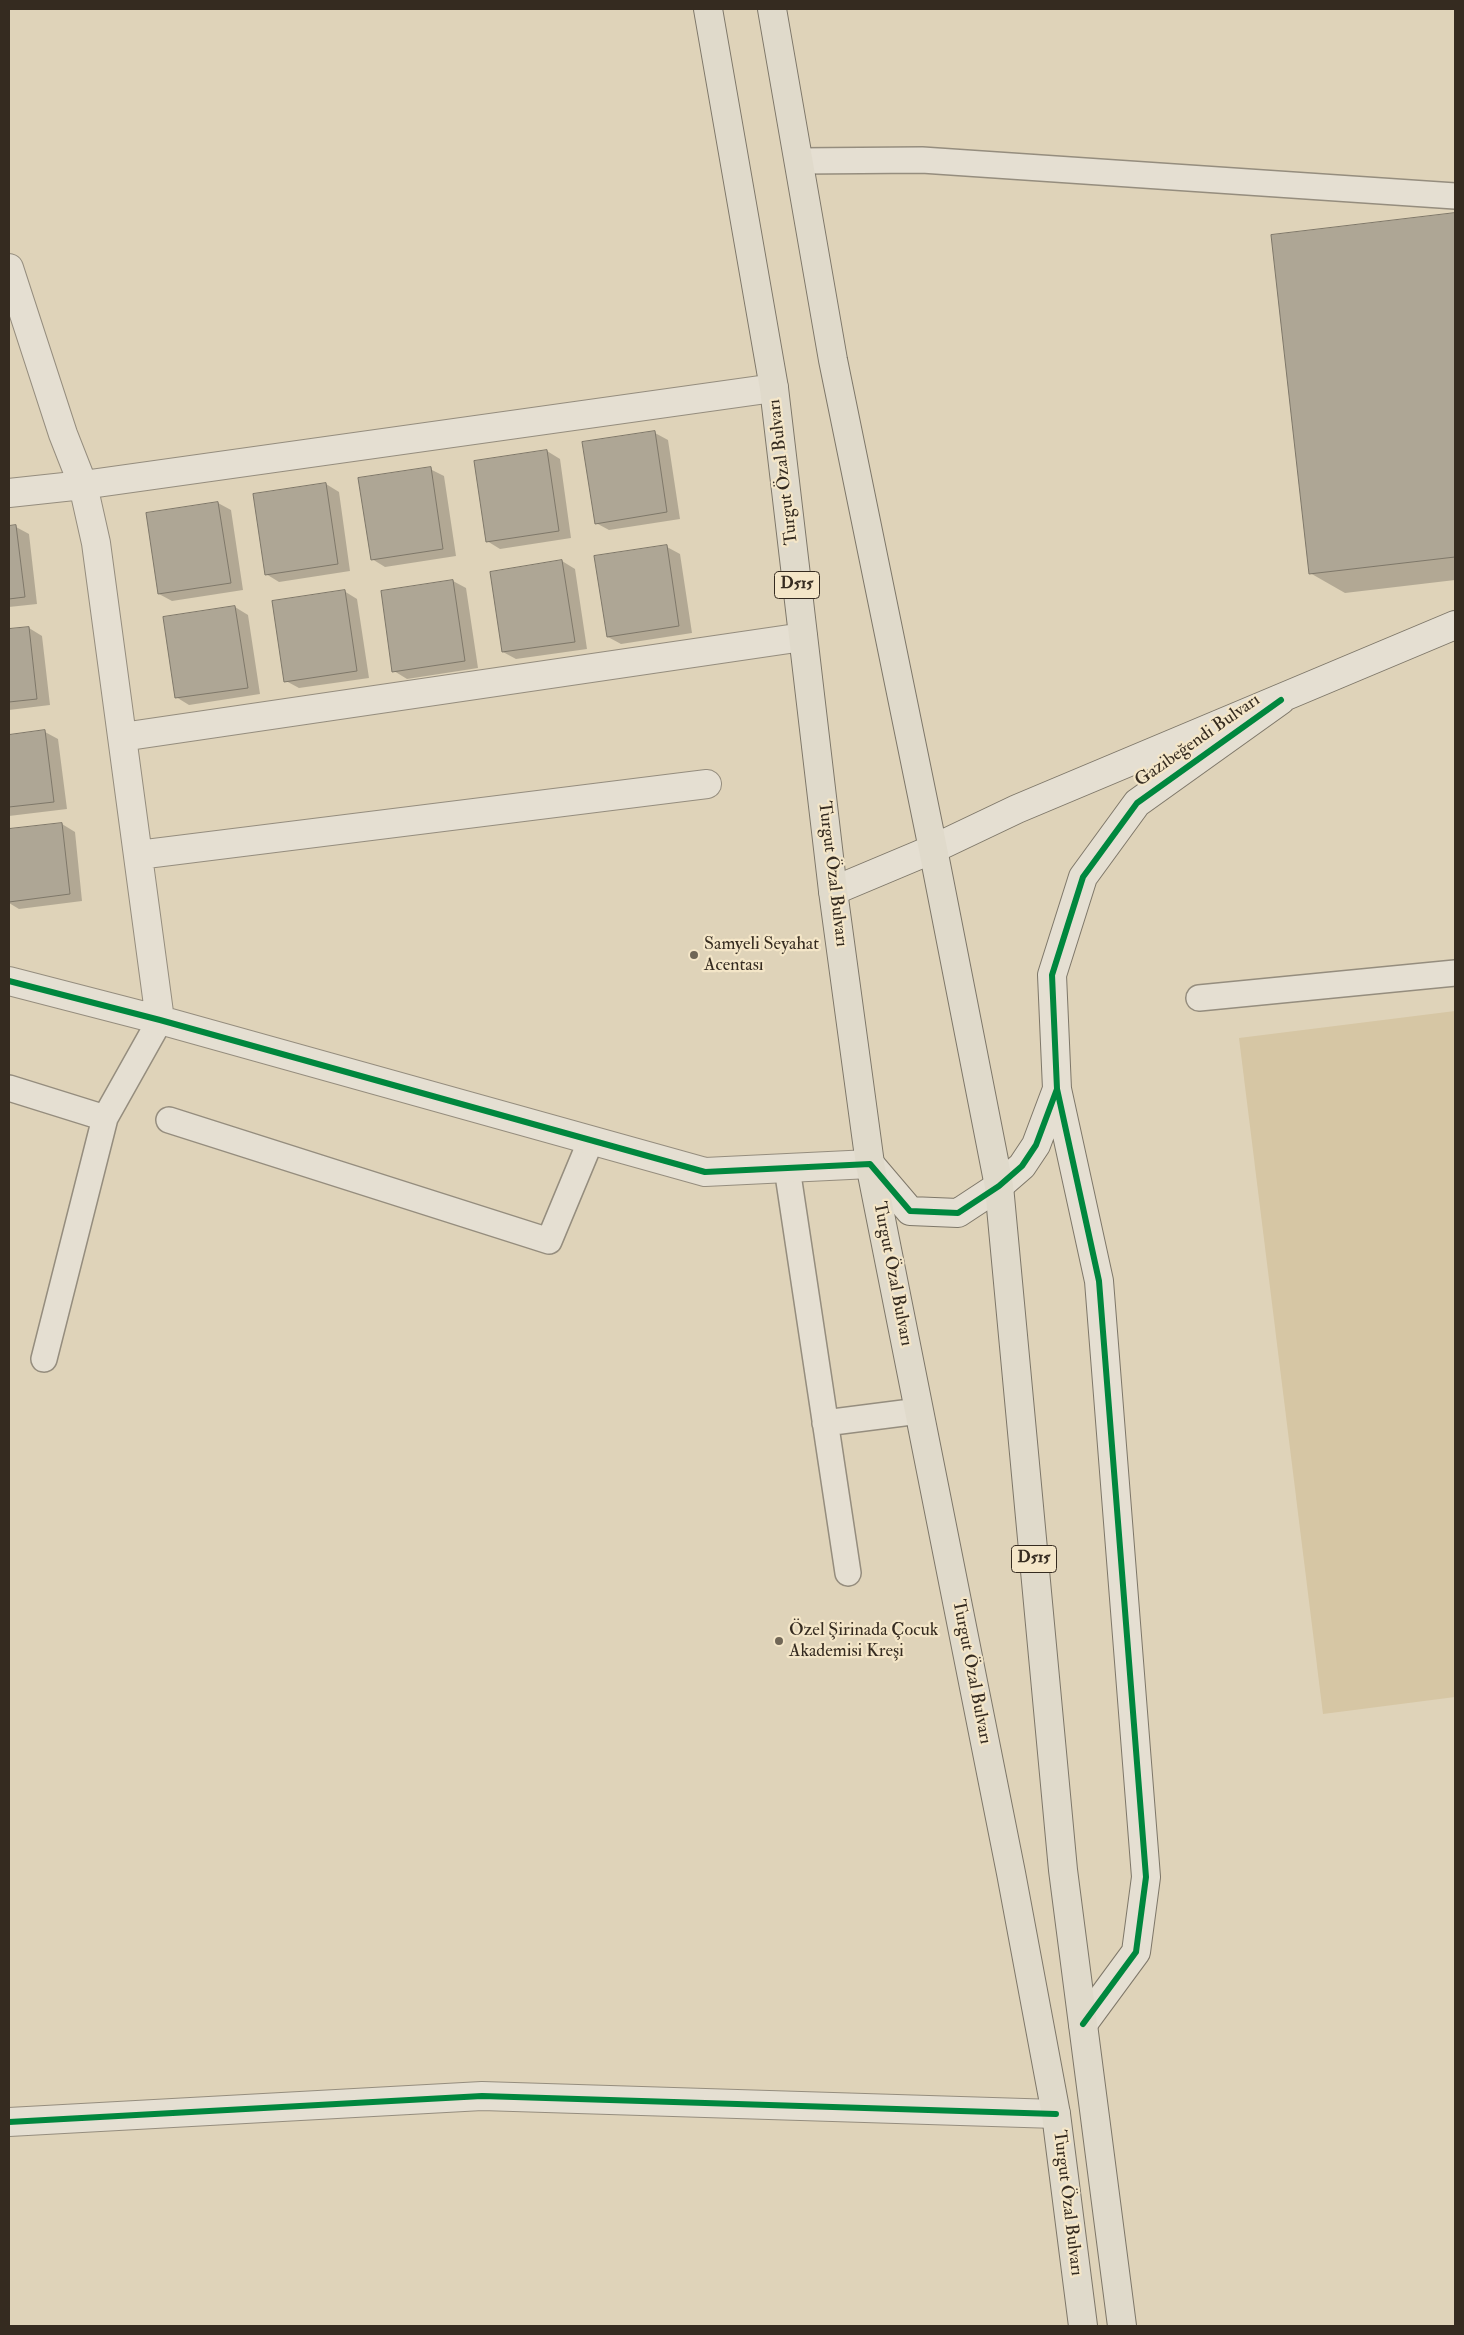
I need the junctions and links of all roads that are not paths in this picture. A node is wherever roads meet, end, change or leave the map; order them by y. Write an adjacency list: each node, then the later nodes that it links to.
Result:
1 (708, 9): 6 (highway, Turgut Özal Bulvarı / D515)
2 (772, 9): 3 (highway, D515)
3 (798, 161): 4 (lane); 14 (highway, D515)
4 (1455, 196)
5 (9, 268): 7 (street)
6 (774, 388): 7 (street); 10 (highway, Turgut Özal Bulvarı / D515)
7 (83, 485): 8 (street); 12 (street)
8 (9, 493)
9 (1455, 625): 11 (street, Gazibeğendi Bulvarı)
10 (803, 637): 12 (street); 16 (highway, Turgut Özal Bulvarı / D515)
11 (1281, 700): 14 (street, Gazibeğendi Bulvarı); 22 (street, Gazibeğendi Bulvarı)
12 (122, 737): 15 (street)
13 (707, 784): 15 (street)
14 (933, 849): 16 (street, Gazibeğendi Bulvarı); 28 (highway, D515)
15 (138, 855): 20 (street)
16 (833, 891): 26 (highway, Turgut Özal Bulvarı / D515)
17 (1455, 973): 19 (lane)
18 (9, 981): 20 (street)
19 (1199, 998)
20 (160, 1020): 23 (lane); 25 (street)
21 (9, 1088): 23 (lane)
22 (1057, 1089): 28 (street, Gazibeğendi Bulvarı); 33 (street)
23 (105, 1118): 29 (lane)
24 (170, 1120): 25 (lane)
25 (591, 1140): 27 (street)
26 (870, 1164): 27 (street); 28 (street, Gazibeğendi Bulvarı); 30 (highway, Turgut Özal Bulvarı / D515)
27 (787, 1168): 31 (lane)
28 (999, 1186): 33 (highway, D515)
29 (44, 1359)
30 (919, 1411): 31 (lane); 34 (highway, Turgut Özal Bulvarı / D515)
31 (825, 1423): 32 (lane)
32 (848, 1573)
33 (1083, 2024): 37 (highway, D515)
34 (1056, 2114): 35 (street); 36 (highway, Turgut Özal Bulvarı / D515)
35 (9, 2122)
36 (1083, 2326)
37 (1122, 2326)

